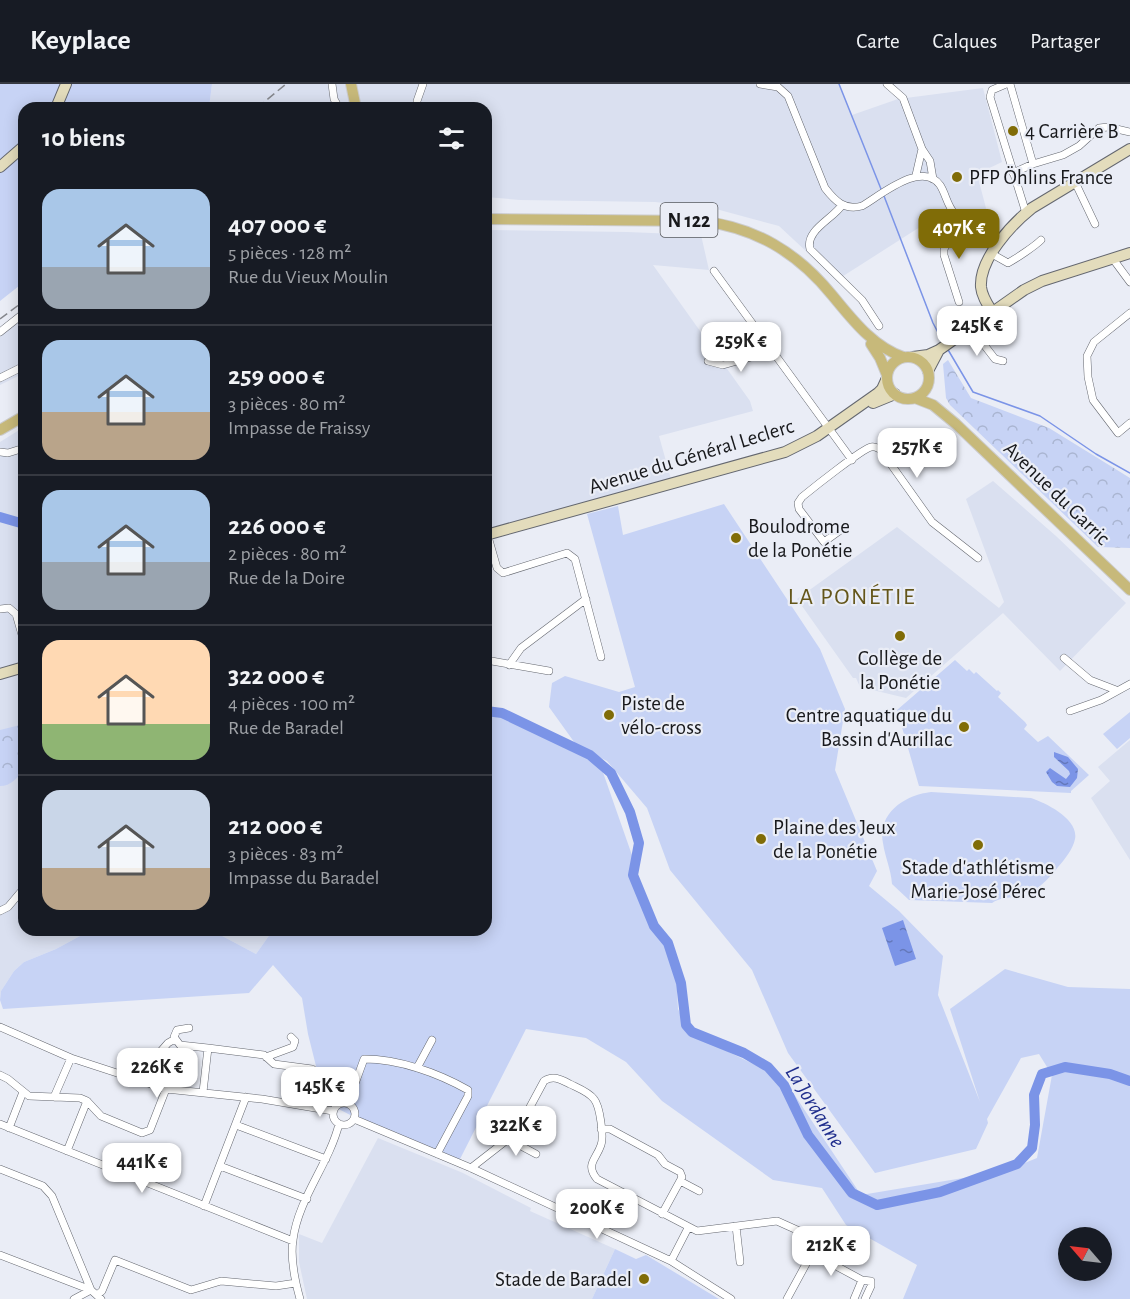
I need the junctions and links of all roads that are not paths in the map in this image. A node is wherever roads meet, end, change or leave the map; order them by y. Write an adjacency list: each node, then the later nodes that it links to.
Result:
1 (66, 84): 8 (street)
2 (332, 84): 9 (street)
3 (351, 84): 10 (main road)
4 (423, 84): 11 (street)
5 (760, 84): 22 (street)
6 (887, 84): 13 (street)
7 (1008, 84): 16 (street); 18 (street)
8 (58, 102)
9 (336, 102)
10 (355, 102)
11 (417, 102)
12 (1130, 132): 16 (street)
13 (922, 149): 19 (street); 20 (street)
14 (1130, 149): 21 (street)
15 (18, 151): 17 (street)
16 (1033, 164): 18 (street)
17 (0, 167)
18 (1013, 172): 23 (street)
19 (916, 176): 20 (street); 22 (street)
20 (933, 179): 25 (street)
21 (1075, 182): 23 (street); 26 (street)
22 (842, 205): 39 (street)
23 (1026, 213): 28 (street)
24 (492, 219): 38 (main road, N 122)
25 (962, 220): 28 (street); 34 (street)
26 (1095, 224)
27 (1041, 240): 29 (street)
28 (998, 242): 29 (street)
29 (992, 254): 35 (street)
30 (1130, 254): 31 (street)
31 (1113, 259): 33 (street); 35 (street)
32 (714, 271): 43 (street)
33 (1130, 282)
34 (959, 302)
35 (993, 313): 40 (street)
36 (1130, 313): 57 (street)
37 (18, 318): 41 (street)
38 (855, 322): 44 (main road, N 122); 49 (main road, N 122)
39 (879, 326)
40 (970, 328): 42 (street); 46 (street)
41 (0, 332)
42 (939, 350): 44 (street); 48 (street)
43 (772, 351): 45 (street); 60 (street)
44 (908, 357): 48 (main road); 49 (main road)
45 (708, 361)
46 (1003, 361)
47 (18, 369): 50 (street)
48 (928, 371): 51 (main road)
49 (887, 376): 52 (main road); 60 (street, Avenue du Général Leclerc)
50 (0, 378)
51 (929, 383): 53 (main road); 58 (main road, Avenue du Garric)
52 (895, 394): 53 (main road); 60 (street, Avenue du Général Leclerc)
53 (915, 398): 58 (main road, Avenue du Garric)
54 (18, 414): 56 (main road)
55 (18, 420): 59 (main road)
56 (0, 423)
57 (1130, 423)
58 (956, 424): 68 (main road, Avenue du Garric)
59 (0, 430)
60 (829, 430): 63 (street); 65 (street, Avenue du Général Leclerc)
61 (18, 450): 62 (street)
62 (0, 452)
63 (852, 460): 64 (street); 67 (street)
64 (842, 529)
65 (492, 537)
66 (492, 555): 69 (street)
67 (978, 558)
68 (1130, 590)
69 (586, 599): 72 (street); 75 (street)
70 (0, 609): 71 (street)
71 (18, 621)
72 (601, 657)
73 (1064, 658): 80 (street)
74 (492, 661): 75 (street)
75 (509, 665): 77 (street)
76 (18, 669): 78 (street)
77 (549, 671)
78 (0, 674)
79 (1130, 684): 80 (street)
80 (1116, 690): 81 (street)
81 (1070, 711)
82 (18, 895): 83 (street)
83 (0, 911)
84 (0, 1026): 91 (street)
85 (189, 1028): 87 (street)
86 (291, 1036): 90 (street)
87 (176, 1039): 89 (street); 94 (street)
88 (432, 1040): 92 (street)
89 (208, 1048): 90 (street); 98 (street)
90 (266, 1057): 93 (street)
91 (71, 1058): 96 (street); 99 (street)
92 (417, 1068): 102 (street); 112 (street)
93 (312, 1069)
94 (147, 1072)
95 (0, 1076): 97 (street)
96 (166, 1089): 98 (street); 101 (street)
97 (23, 1092): 99 (street); 108 (street)
98 (203, 1092): 100 (street)
99 (54, 1097): 101 (street)
100 (246, 1097): 103 (street); 107 (street)
101 (87, 1101): 111 (street)
102 (348, 1103): 103 (street); 104 (street)
103 (333, 1112): 106 (street)
104 (354, 1119): 106 (street); 112 (street)
105 (0, 1124): 108 (street)
106 (339, 1124): 114 (street)
107 (236, 1125): 114 (street); 115 (street)
108 (9, 1128): 111 (street)
109 (601, 1129): 110 (street); 118 (street); 122 (street)
110 (508, 1139): 113 (street); 116 (street)
111 (67, 1151): 121 (street)
112 (437, 1154): 116 (street)
113 (536, 1154)
114 (326, 1159): 120 (street)
115 (219, 1166): 120 (street); 121 (street)
116 (471, 1168): 128 (street)
117 (0, 1169): 132 (street)
118 (680, 1181): 119 (street); 122 (street)
119 (699, 1191)
120 (307, 1199): 125 (street)
121 (204, 1206): 125 (street)
122 (662, 1214): 124 (street)
123 (736, 1226): 124 (street); 126 (street); 129 (street)
124 (688, 1228): 128 (street)
125 (292, 1241): 131 (street)
126 (812, 1253): 130 (street); 136 (street)
127 (0, 1255): 132 (street)
128 (671, 1262): 135 (street)
129 (740, 1262)
130 (862, 1280): 137 (street); 138 (street)
131 (296, 1283): 132 (street); 134 (street)
132 (97, 1295): 133 (street)
133 (74, 1299)
134 (300, 1299)
135 (731, 1299)
136 (787, 1299)
137 (854, 1299)
138 (865, 1299)

